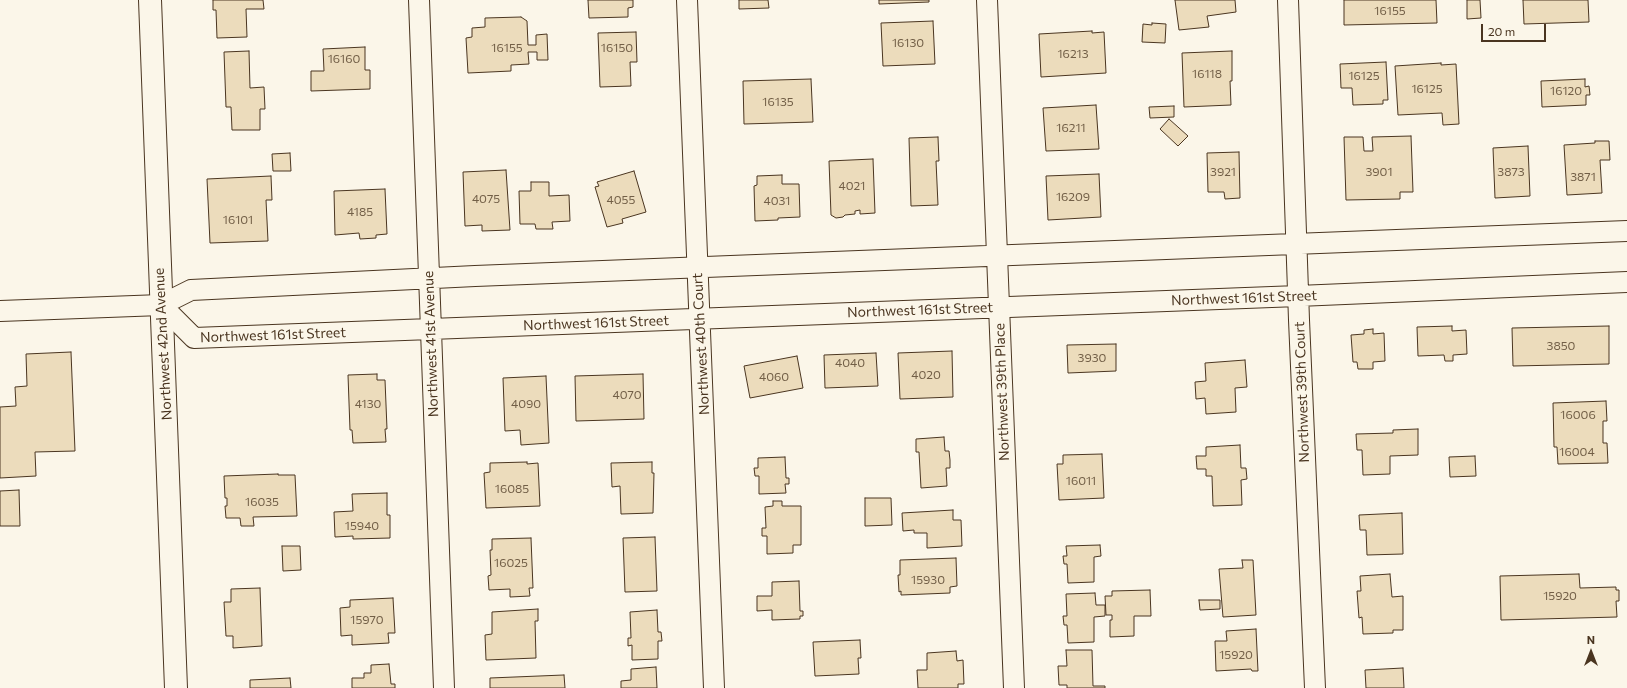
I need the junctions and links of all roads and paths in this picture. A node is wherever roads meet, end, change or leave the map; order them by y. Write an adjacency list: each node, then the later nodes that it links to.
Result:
1 (150, 0): 13 (street, Northwest 42nd Avenue)
2 (419, 0): 10 (street, Northwest 41st Avenue)
3 (687, 0): 9 (street, Northwest 40th Court)
4 (987, 0): 8 (street, Northwest 39th Place)
5 (1288, 0): 7 (street, Northwest 39th Court)
6 (1627, 231): 7 (street)
7 (1297, 244): 8 (street); 12 (street, Northwest 39th Court)
8 (997, 256): 9 (street); 14 (street, Northwest 39th Place)
9 (697, 268): 10 (street); 16 (street, Northwest 40th Court)
10 (429, 279): 13 (street); 17 (street, Northwest 41st Avenue)
11 (1627, 282): 12 (street, Northwest 161st Street)
12 (1298, 296): 14 (street, Northwest 161st Street); 22 (street, Northwest 39th Court)
13 (161, 305): 15 (street); 17 (street, Northwest 161st Street); 18 (street, Northwest 42nd Avenue)
14 (999, 307): 16 (street, Northwest 161st Street); 21 (street, Northwest 39th Place)
15 (0, 311)
16 (700, 319): 17 (street, Northwest 161st Street); 20 (street, Northwest 40th Court)
17 (431, 329): 19 (street, Northwest 41st Avenue)
18 (176, 688)
19 (444, 688)
20 (714, 688)
21 (1014, 688)
22 (1315, 688)

